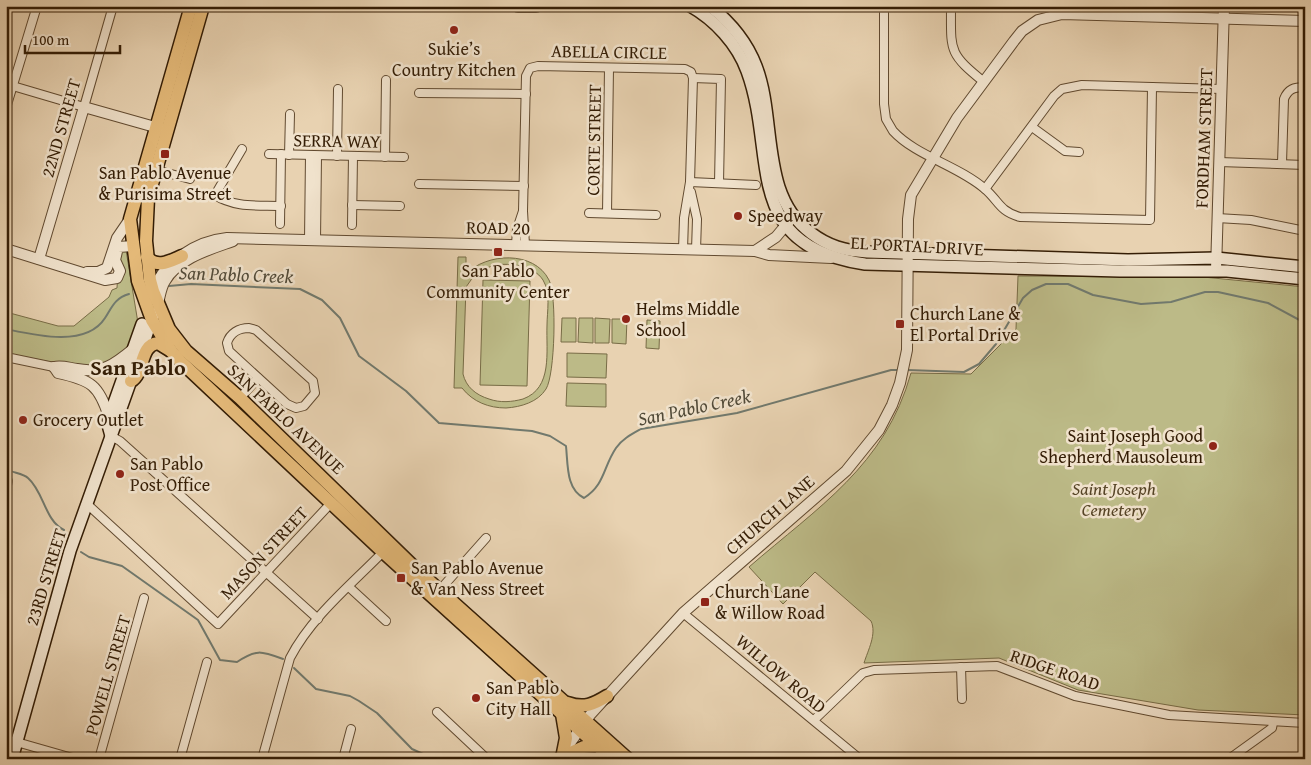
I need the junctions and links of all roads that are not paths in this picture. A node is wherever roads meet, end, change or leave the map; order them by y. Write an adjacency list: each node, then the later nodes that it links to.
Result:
1 (37, 6): 18 (street)
2 (113, 6): 25 (street, 22ND STREET)
3 (191, 6): 29 (main road, SAN PABLO AVENUE)
4 (202, 6): 29 (main road, SAN PABLO AVENUE)
5 (518, 6): 6 (main road)
6 (536, 6)
7 (690, 6): 59 (main road, EL PORTAL DRIVE)
8 (710, 6): 59 (main road, EL PORTAL DRIVE)
9 (884, 6): 38 (street)
10 (951, 6): 17 (street)
11 (1224, 6): 12 (street, FORDHAM STREET)
12 (1223, 19): 13 (street, CHURCH LANE); 17 (street, CHURCH LANE); 21 (street, FORDHAM STREET)
13 (1305, 21)
14 (609, 68): 15 (street, ABELLA CIRCLE); 24 (street, ABELLA CIRCLE); 55 (street, CORTE STREET)
15 (693, 78): 45 (street); 46 (street)
16 (386, 80): 37 (street)
17 (984, 82): 38 (street, CHURCH LANE)
18 (10, 85): 25 (street); 26 (street)
19 (1152, 87): 21 (street); 28 (street); 50 (street)
20 (1305, 87): 41 (street)
21 (1222, 89): 40 (street, FORDHAM STREET)
22 (338, 90): 35 (street)
23 (419, 93): 24 (street)
24 (526, 94): 49 (street, ABELLA CIRCLE)
25 (84, 107): 29 (street); 75 (street, 22ND STREET)
26 (6, 108)
27 (290, 114): 33 (street)
28 (1032, 127): 31 (street); 50 (street)
29 (161, 129): 43 (main road, SAN PABLO AVENUE); 58 (main road, SAN PABLO AVENUE)
30 (242, 149): 52 (street)
31 (1080, 152)
32 (269, 154): 33 (street, SERRA WAY)
33 (285, 155): 34 (street, SERRA WAY); 52 (street)
34 (314, 156): 35 (street, SERRA WAY); 64 (street)
35 (337, 156): 36 (street, SERRA WAY)
36 (353, 156): 37 (street, SERRA WAY); 51 (street)
37 (385, 157): 39 (street, SERRA WAY)
38 (932, 157): 50 (street); 76 (street, CHURCH LANE)
39 (404, 158)
40 (1219, 162): 41 (street); 57 (street, FORDHAM STREET)
41 (1282, 163): 42 (street)
42 (1305, 165)
43 (156, 170): 44 (street); 72 (main road, SAN PABLO AVENUE)
44 (190, 179)
45 (690, 182): 46 (street); 68 (street); 69 (street)
46 (719, 183): 48 (street)
47 (419, 184): 49 (street)
48 (756, 185)
49 (524, 186): 65 (street, ABELLA CIRCLE)
50 (985, 189)
51 (352, 205): 53 (street); 61 (street)
52 (281, 206): 60 (street)
53 (400, 206)
54 (589, 213): 55 (street)
55 (607, 214): 56 (street)
56 (656, 215)
57 (1217, 218): 62 (street); 74 (street, FORDHAM STREET)
58 (130, 219): 66 (main road, SAN PABLO AVENUE); 79 (street)
59 (789, 221): 70 (street); 73 (main road, EL PORTAL DRIVE); 76 (main road, EL PORTAL DRIVE)
60 (280, 224)
61 (352, 226)
62 (1305, 231)
63 (240, 239): 64 (street, ROAD 20); 71 (street, ROAD 20); 81 (street, ROAD 20)
64 (312, 240): 65 (street, ROAD 20)
65 (521, 245): 68 (street, ROAD 20)
66 (133, 246): 79 (street); 81 (main road, SAN PABLO AVENUE)
67 (6, 249): 75 (street)
68 (683, 250): 69 (street, ROAD 20)
69 (696, 250): 70 (street, ROAD 20)
70 (755, 252): 73 (street, ROAD 20)
71 (182, 256): 72 (main road); 81 (street, ROAD 20)
72 (148, 257): 81 (main road, SAN PABLO AVENUE)
73 (831, 258): 76 (main road, EL PORTAL DRIVE)
74 (1216, 258): 76 (main road, EL PORTAL DRIVE); 77 (main road, EL PORTAL DRIVE); 78 (street, FORDHAM STREET)
75 (39, 259): 79 (street)
76 (907, 259): 78 (main road, EL PORTAL DRIVE); 103 (street, CHURCH LANE)
77 (1305, 267)
78 (1216, 270): 80 (main road, EL PORTAL DRIVE)
79 (84, 272)
80 (1305, 279)
81 (152, 306): 82 (main road, 23RD STREET); 83 (main road, SAN PABLO AVENUE); 87 (main road, 23RD STREET); 88 (main road, SAN PABLO AVENUE)
82 (133, 348): 85 (street); 89 (main road, 23RD STREET)
83 (171, 351): 87 (main road); 93 (main road, SAN PABLO AVENUE)
84 (6, 357): 85 (street)
85 (54, 367): 89 (street)
86 (256, 376): 86 (street); 88 (street)
87 (131, 381): 90 (main road, 23RD STREET)
88 (238, 396): 96 (main road, SAN PABLO AVENUE)
89 (109, 417): 90 (main road, 23RD STREET)
90 (111, 436): 94 (main road, 23RD STREET); 99 (street)
91 (8, 481): 92 (street)
92 (6, 490)
93 (332, 502): 95 (main road, SAN PABLO AVENUE); 99 (street, MASON STREET)
94 (87, 504): 99 (street, MASON STREET); 119 (main road, 23RD STREET)
95 (344, 514): 96 (main road); 98 (main road, SAN PABLO AVENUE)
96 (370, 525): 98 (main road, SAN PABLO AVENUE)
97 (486, 538): 101 (street)
98 (387, 548): 100 (street); 101 (main road, SAN PABLO AVENUE)
99 (265, 574): 104 (street)
100 (349, 587): 104 (street); 105 (street)
101 (437, 594): 106 (main road, SAN PABLO AVENUE); 109 (main road, SAN PABLO AVENUE)
102 (144, 598): 124 (street, POWELL STREET)
103 (682, 613): 110 (street, CHURCH LANE); 114 (street, WILLOW ROAD)
104 (318, 619): 126 (street)
105 (386, 621)
106 (499, 657): 109 (main road); 112 (main road, SAN PABLO AVENUE)
107 (207, 662): 125 (street)
108 (961, 666): 111 (street); 114 (street, RIDGE ROAD); 115 (street, RIDGE ROAD)
109 (535, 676): 112 (main road, SAN PABLO AVENUE)
110 (607, 696): 112 (main road); 117 (street, CHURCH LANE)
111 (962, 699)
112 (564, 708): 117 (main road, SAN PABLO AVENUE); 121 (main road)
113 (437, 712): 128 (street)
114 (814, 720): 131 (street, WILLOW ROAD)
115 (1273, 723): 116 (street, RIDGE ROAD); 132 (street)
116 (1305, 723)
117 (583, 725): 120 (main road, SAN PABLO AVENUE); 121 (street, CHURCH LANE); 130 (main road, SAN PABLO AVENUE)
118 (351, 729): 127 (street)
119 (11, 740): 122 (main road, 23RD STREET); 123 (street)
120 (598, 746): 121 (main road); 129 (main road, SAN PABLO AVENUE)
121 (561, 756)
122 (12, 759)
123 (76, 759)
124 (100, 759)
125 (180, 759)
126 (262, 759)
127 (343, 759)
128 (487, 759)
129 (612, 759)
130 (628, 759)
131 (860, 759)
132 (1229, 759)

